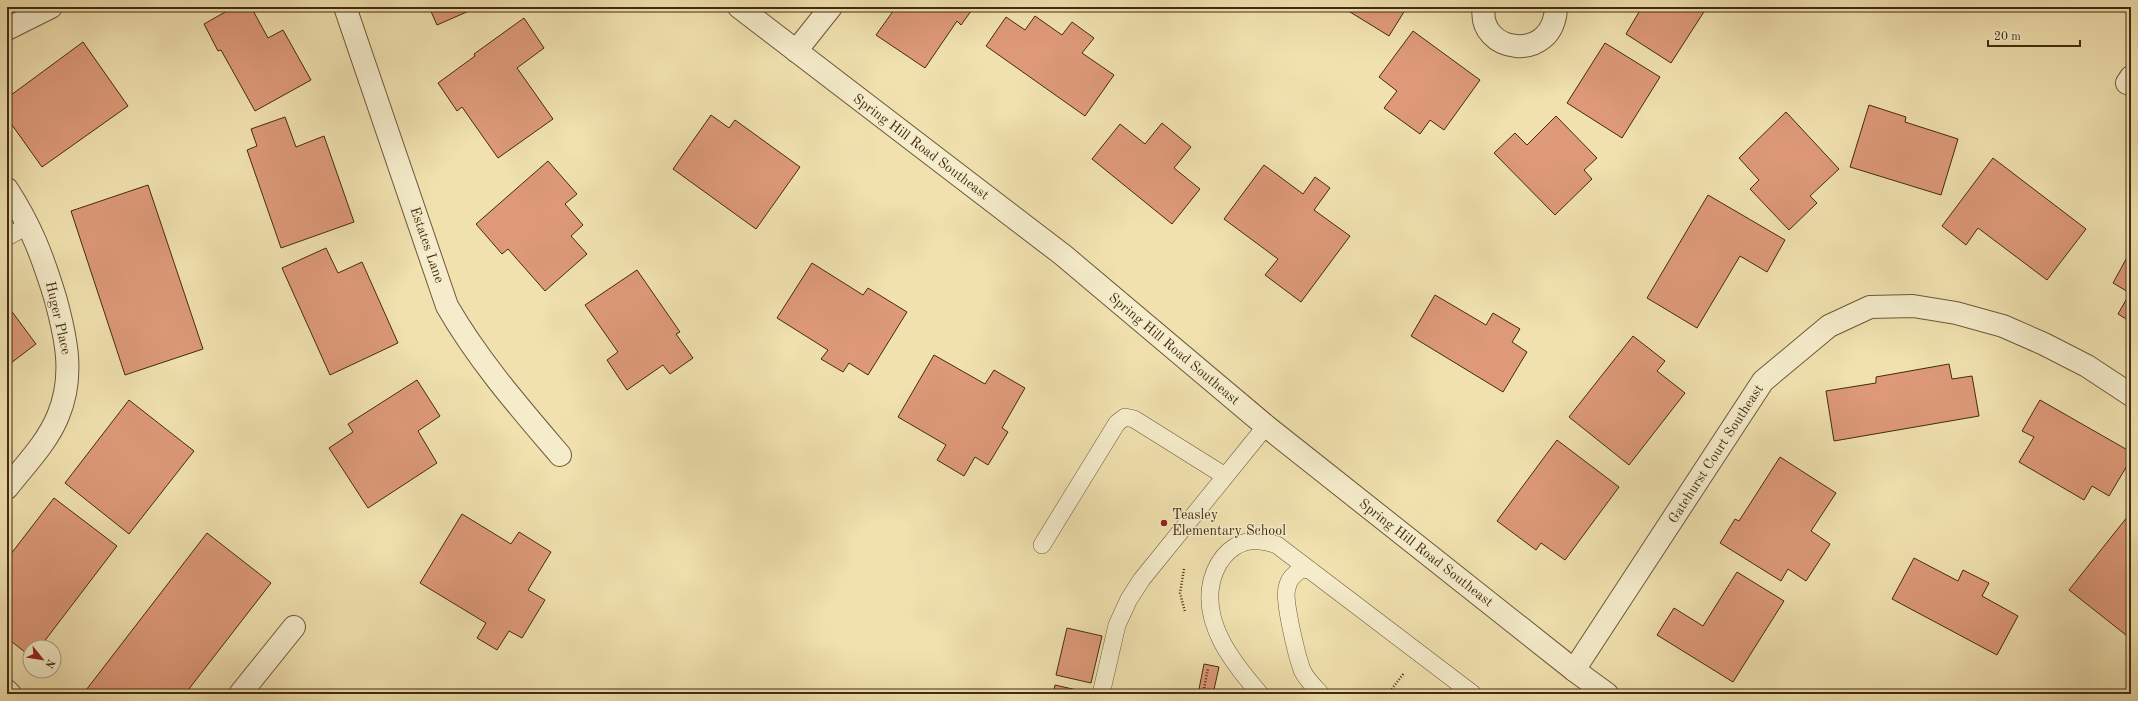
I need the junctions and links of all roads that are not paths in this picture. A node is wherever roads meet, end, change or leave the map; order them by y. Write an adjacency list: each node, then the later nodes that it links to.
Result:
1 (51, 7): 7 (street)
2 (345, 7): 14 (street, Estates Lane)
3 (739, 7): 8 (street, Spring Hill Road Southeast)
4 (831, 7): 8 (street)
5 (1484, 7): 6 (street)
6 (1556, 7)
7 (7, 29)
8 (796, 51): 13 (street, Spring Hill Road Southeast)
9 (7, 189): 10 (street, Huger Place)
10 (29, 225): 11 (lane); 16 (street, Huger Place)
11 (7, 237)
12 (2131, 395): 20 (street, Gatehurst Court Southeast)
13 (1266, 426): 15 (lane); 20 (street, Spring Hill Road Southeast)
14 (560, 455)
15 (1225, 476): 17 (lane); 24 (lane)
16 (7, 488)
17 (1042, 545)
18 (1310, 570): 25 (lane); 26 (lane); 27 (lane)
19 (294, 627): 23 (street)
20 (1574, 670): 28 (street, Spring Hill Road Southeast)
21 (7, 691): 22 (street)
22 (10, 694)
23 (240, 694)
24 (1102, 694)
25 (1260, 694)
26 (1321, 694)
27 (1473, 694)
28 (1607, 694)

